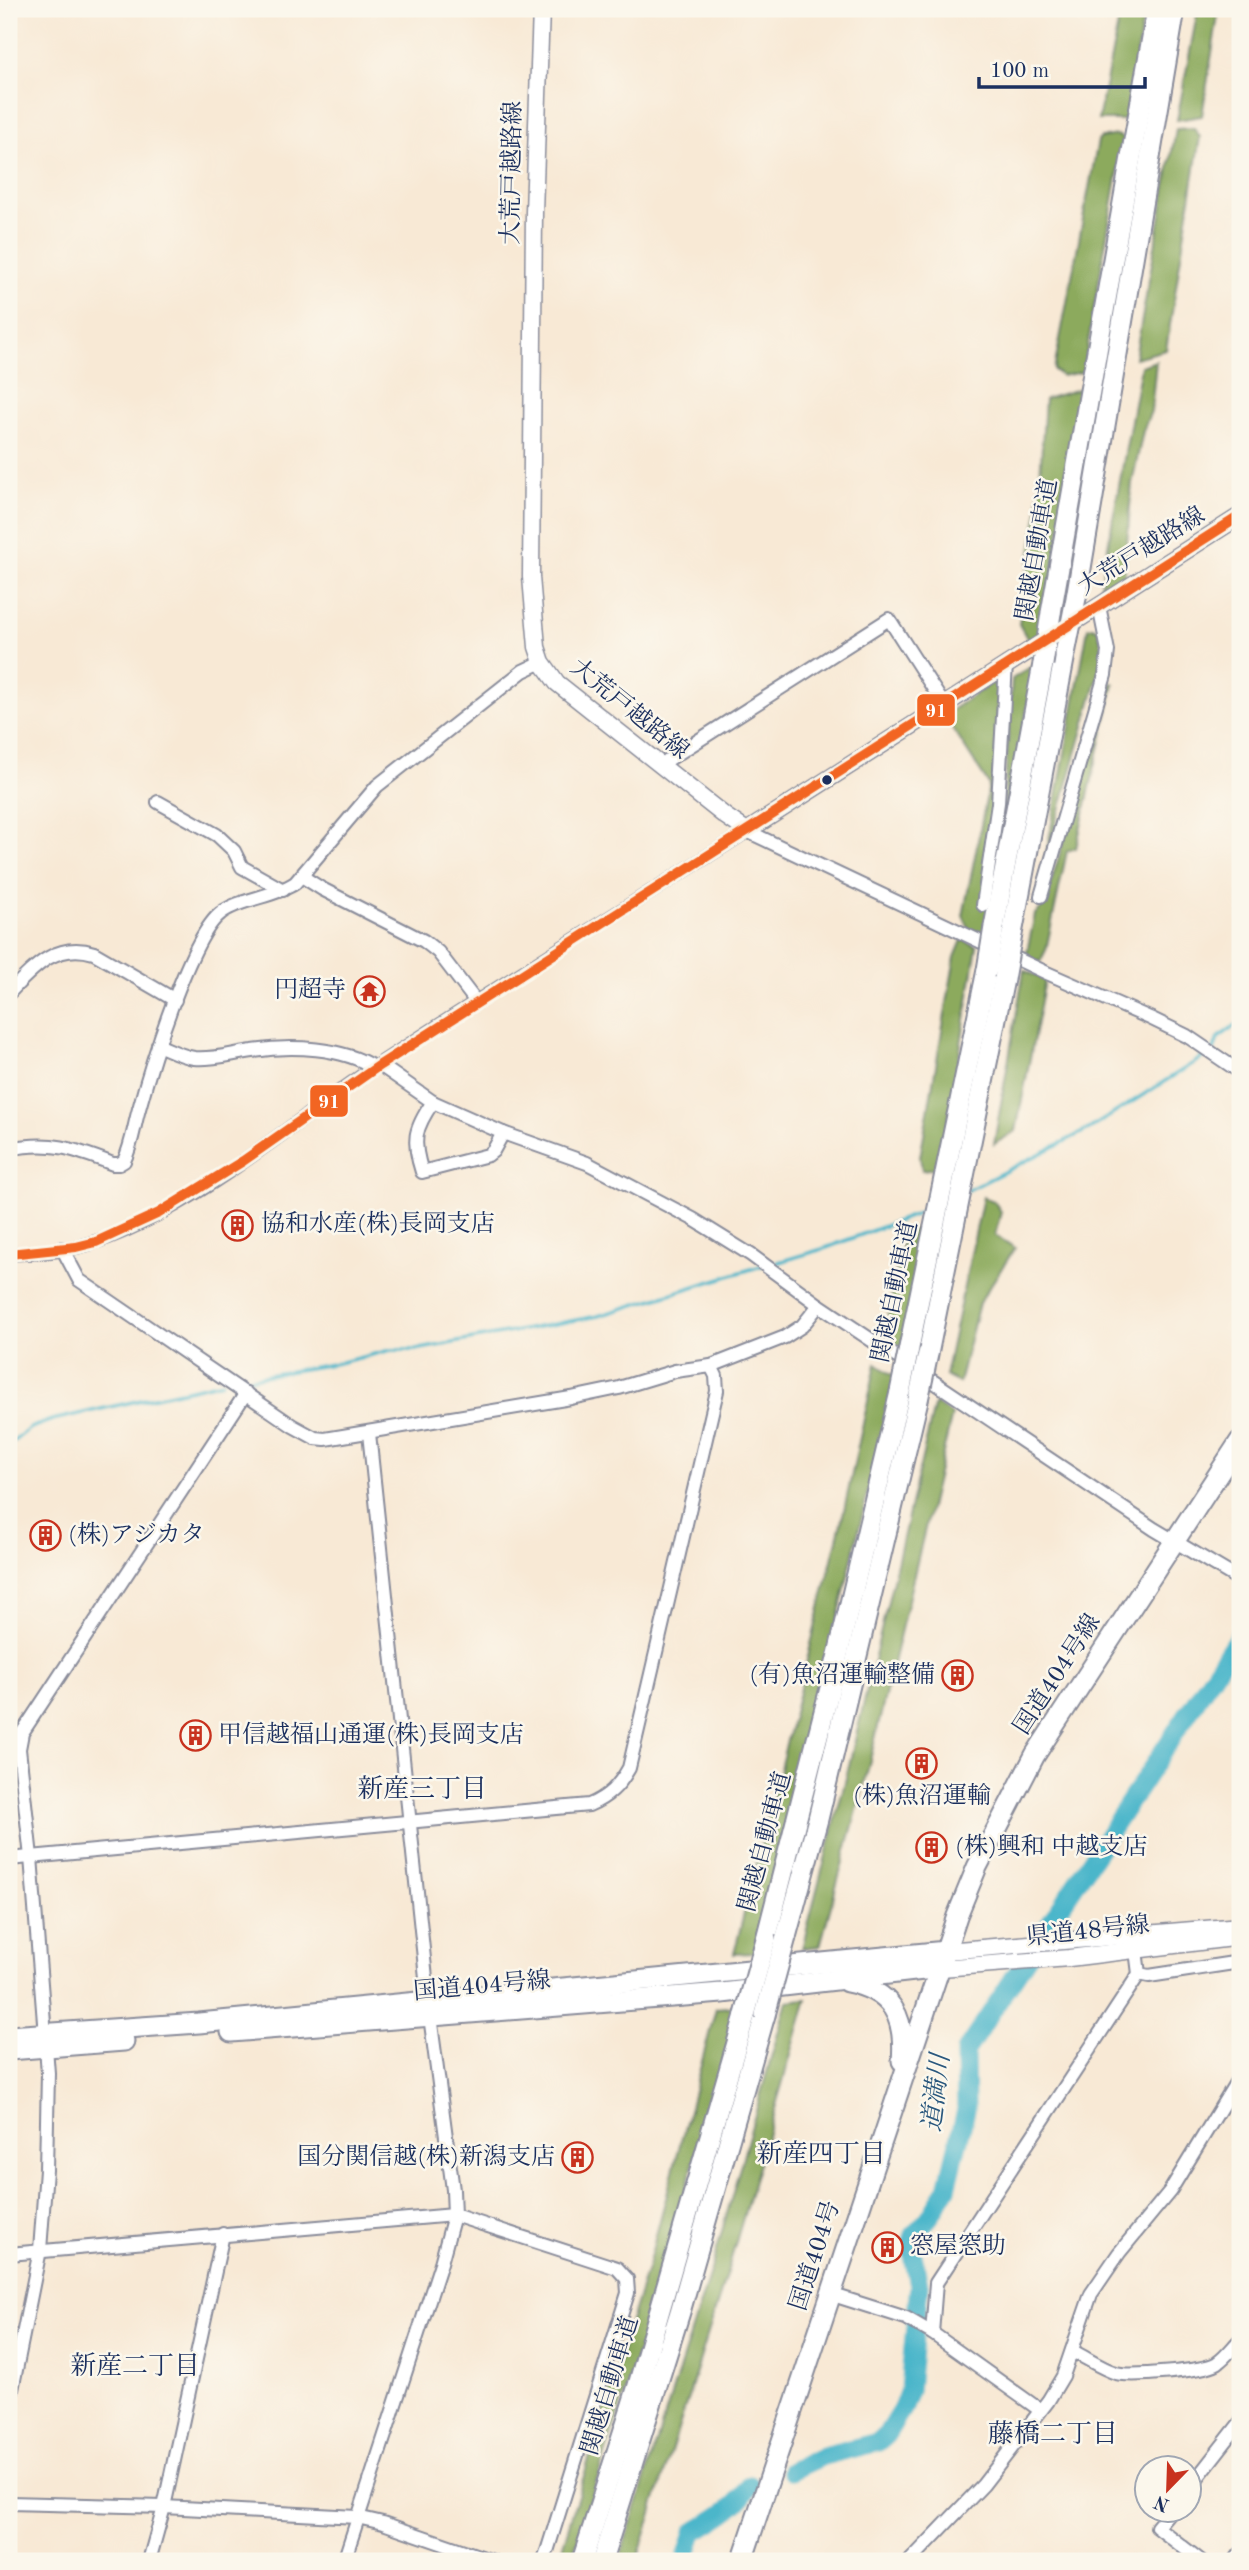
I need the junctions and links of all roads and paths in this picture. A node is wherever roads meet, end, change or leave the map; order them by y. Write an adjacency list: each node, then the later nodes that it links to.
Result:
1 (541, 9): 6 (main road, 大荒戸越路線)
2 (1157, 9): 16 (highway, 関越自動車道, bridge)
3 (1175, 9): 16 (highway, 関越自動車道, bridge)
4 (1240, 516): 5 (main road, 大荒戸越路線)
5 (1099, 606): 7 (main road, 大荒戸越路線); 14 (street)
6 (542, 662): 9 (main road, 大荒戸越路線); 12 (street)
7 (1006, 664): 8 (main road, 大荒戸越路線); 15 (street)
8 (944, 705): 9 (street); 11 (main road, 大荒戸越路線)
9 (660, 765): 11 (main road, 大荒戸越路線)
10 (158, 802): 13 (street)
11 (747, 831): 20 (street); 23 (street)
12 (303, 877): 13 (street); 20 (street)
13 (283, 890): 19 (street)
14 (1041, 896)
15 (983, 905)
16 (1003, 930): 17 (highway, 関越自動車道, bridge)
17 (995, 974): 32 (highway, 関越自動車道, bridge); 32 (highway, 関越自動車道, bridge)
18 (9, 993): 19 (street)
19 (175, 1000): 21 (street)
20 (477, 1003): 22 (street)
21 (158, 1045): 22 (street); 26 (street)
22 (377, 1066): 24 (street); 27 (street)
23 (1240, 1072)
24 (433, 1102): 25 (street); 25 (street)
25 (503, 1133): 29 (street)
26 (9, 1149)
27 (62, 1248): 28 (street); 31 (street)
28 (9, 1254)
29 (819, 1305): 30 (street); 35 (street)
30 (712, 1366): 33 (street); 39 (street)
31 (246, 1393): 33 (street); 38 (street)
32 (909, 1396): 77 (highway, 関越自動車道, bridge); 78 (highway, 関越自動車道, bridge)
33 (369, 1433): 39 (street)
34 (1240, 1441): 35 (highway, 国道404号線)
35 (1173, 1541): 36 (street); 45 (highway, 国道404号線)
36 (1240, 1580)
37 (9, 1725): 38 (street)
38 (22, 1733): 40 (street)
39 (410, 1820): 40 (street); 49 (street)
40 (31, 1857): 41 (street); 51 (street)
41 (9, 1859)
42 (1240, 1926): 45 (main road)
43 (1240, 1937): 44 (main road, 県道48号線)
44 (1136, 1950): 45 (main road, 県道48号線); 47 (street)
45 (943, 1959): 48 (highway, 国道404号線); 49 (highway, 国道404号線); 54 (highway, 国道404号)
46 (1240, 1962): 47 (street)
47 (1139, 1974): 60 (street)
48 (833, 1980): 49 (highway, 国道404号線); 54 (highway)
49 (429, 2008): 51 (highway, 国道404号線); 55 (street)
50 (9, 2036): 51 (highway, 国道404号線)
51 (46, 2040): 52 (highway, 国道404号線); 57 (street)
52 (9, 2050)
53 (1240, 2076): 62 (street)
54 (900, 2086): 59 (highway, 国道404号)
55 (454, 2215): 56 (street); 69 (street); 76 (street)
56 (223, 2234): 57 (street); 68 (street)
57 (40, 2250): 58 (street); 63 (street)
58 (9, 2253)
59 (830, 2294): 60 (street); 79 (highway, 国道404号)
60 (932, 2333): 64 (street)
61 (1240, 2340): 62 (street)
62 (1072, 2351): 64 (street)
63 (9, 2404)
64 (1041, 2410): 80 (street)
65 (1240, 2423): 66 (street)
66 (1204, 2468)
67 (9, 2503): 68 (street)
68 (164, 2507): 69 (street); 73 (street)
69 (357, 2517): 72 (street); 74 (street)
70 (1160, 2524): 81 (street)
71 (1240, 2554): 82 (street)
72 (469, 2558): 75 (street)
73 (149, 2561)
74 (344, 2561)
75 (494, 2561)
76 (544, 2561)
77 (582, 2561)
78 (602, 2561)
79 (741, 2561)
80 (910, 2561)
81 (1201, 2561)
82 (1235, 2561)

